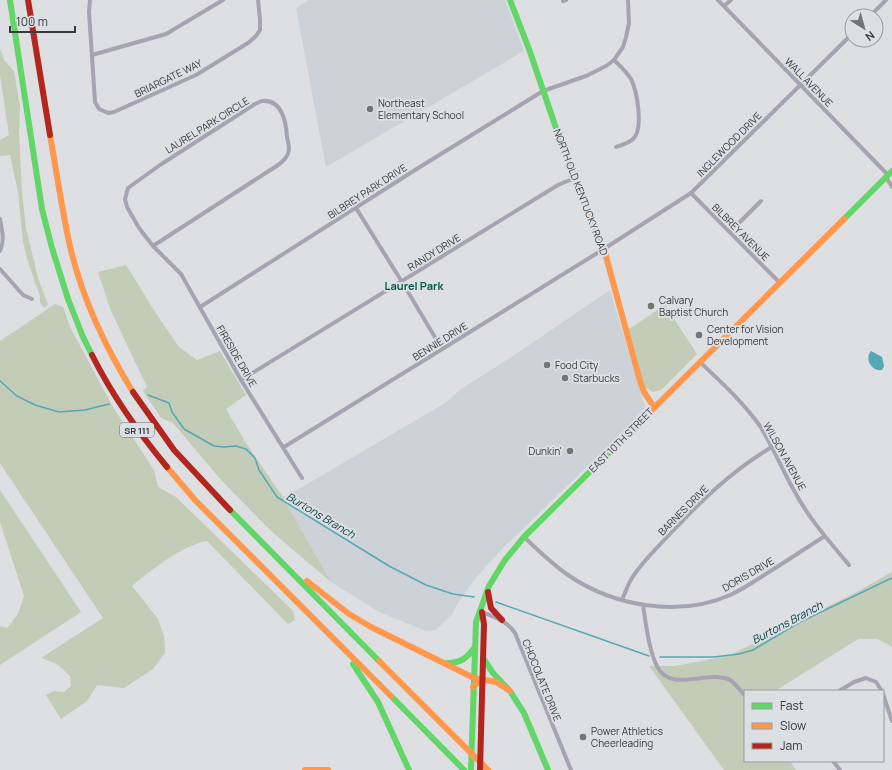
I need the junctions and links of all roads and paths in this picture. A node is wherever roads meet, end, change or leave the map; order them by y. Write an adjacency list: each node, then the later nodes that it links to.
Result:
1 (10, 0): 48 (main road, SR 111)
2 (28, 0): 44 (main road, SR 111)
3 (90, 0): 14 (street, BRIARGATE WAY)
4 (223, 0): 14 (street)
5 (258, 0): 14 (street, BRIARGATE WAY)
6 (510, 0): 17 (main road, NORTH OLD KENTUCKY ROAD)
7 (628, 0): 15 (street)
8 (718, 0): 11 (street, WALL AVENUE)
9 (731, 0): 11 (street)
10 (886, 0): 12 (street)
11 (724, 6): 16 (street, WALL AVENUE)
12 (878, 8)
13 (844, 42): 16 (street, INGLEWOOD DRIVE)
14 (92, 55)
15 (614, 60): 17 (street, BILBREY PARK DRIVE); 18 (street)
16 (800, 85): 19 (street, WALL AVENUE); 22 (street, INGLEWOOD DRIVE)
17 (543, 91): 20 (main road, NORTH OLD KENTUCKY ROAD); 24 (street, BILBREY PARK DRIVE)
18 (616, 147)
19 (889, 175): 21 (street, WALL AVENUE); 32 (main road, EAST 10TH STREET)
20 (575, 178): 28 (main road, NORTH OLD KENTUCKY ROAD); 31 (street, RANDY DRIVE)
21 (892, 187)
22 (690, 193): 26 (street, BILBREY AVENUE); 28 (street, INGLEWOOD DRIVE)
23 (761, 201): 26 (street)
24 (356, 208): 31 (street); 34 (street, BILBREY PARK DRIVE)
25 (0, 219): 29 (street)
26 (730, 232): 32 (street, BILBREY AVENUE)
27 (153, 246): 27 (street, LAUREL PARK CIRCLE); 34 (street, FIRESIDE DRIVE)
28 (604, 249): 35 (street, BENNIE DRIVE); 38 (main road, NORTH OLD KENTUCKY ROAD)
29 (0, 251)
30 (0, 269): 33 (street)
31 (402, 282): 35 (street); 37 (street, RANDY DRIVE)
32 (780, 283): 36 (main road, EAST 10TH STREET)
33 (32, 299)
34 (200, 306): 37 (street, FIRESIDE DRIVE)
35 (442, 350): 39 (street, BENNIE DRIVE)
36 (700, 362): 38 (main road, EAST 10TH STREET); 40 (street, WILSON AVENUE)
37 (241, 380): 39 (street, FIRESIDE DRIVE)
38 (654, 407): 43 (main road, EAST 10TH STREET)
39 (284, 447): 41 (street, FIRESIDE DRIVE)
40 (772, 447): 42 (street, WILSON AVENUE); 47 (street, BARNES DRIVE)
41 (302, 478)
42 (825, 536): 45 (street, WILSON AVENUE); 49 (street, DORIS DRIVE)
43 (524, 537): 46 (main road, EAST 10TH STREET); 47 (street, DORIS DRIVE)
44 (271, 551): 54 (main road); 71 (main road, SR 111)
45 (849, 565)
46 (489, 586): 50 (main road, EAST 10TH STREET); 51 (main road)
47 (622, 600): 49 (street, DORIS DRIVE)
48 (299, 604): 68 (main road); 69 (main road, SR 111)
49 (643, 605): 61 (street)
50 (482, 612): 51 (street, CHOCOLATE DRIVE); 52 (main road, EAST 10TH STREET); 53 (main road)
51 (502, 620): 73 (street, CHOCOLATE DRIVE)
52 (475, 647): 54 (main road); 55 (main road, EAST 10TH STREET)
53 (483, 658): 56 (main road); 60 (main road)
54 (445, 663): 55 (main road)
55 (474, 678): 56 (main road); 57 (main road, EAST 10TH STREET)
56 (482, 679): 57 (main road); 60 (main road); 70 (main road)
57 (473, 687): 65 (main road, EAST 10TH STREET)
58 (841, 690): 59 (street)
59 (881, 690)
60 (510, 691): 72 (main road)
61 (744, 694)
62 (884, 697): 63 (street)
63 (892, 721)
64 (834, 762): 74 (street)
65 (471, 769)
66 (305, 770): 67 (main road)
67 (328, 770)
68 (409, 770)
69 (464, 770)
70 (480, 770)
71 (488, 770)
72 (548, 770)
73 (571, 770)
74 (840, 770)

